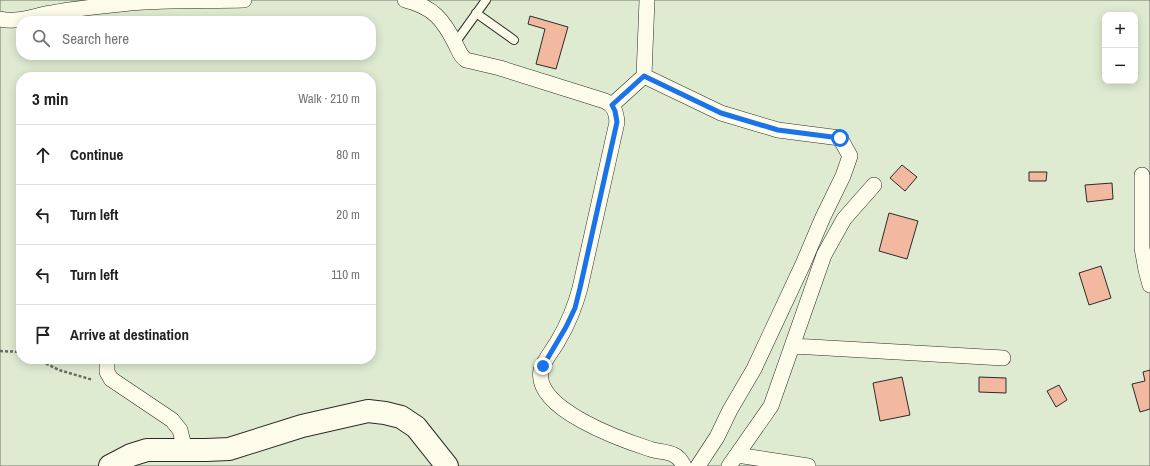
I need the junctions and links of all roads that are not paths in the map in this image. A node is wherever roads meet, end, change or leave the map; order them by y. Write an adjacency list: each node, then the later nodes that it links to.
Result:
1 (244, 0): 7 (street)
2 (405, 0): 5 (street)
3 (486, 0): 6 (lane)
4 (647, 0): 12 (street)
5 (429, 4): 11 (street)
6 (476, 13): 10 (lane); 11 (lane)
7 (41, 16)
8 (0, 19): 9 (street)
9 (16, 21)
10 (514, 40)
11 (455, 44): 13 (street)
12 (644, 76): 13 (street); 25 (street)
13 (612, 105): 24 (street)
14 (1142, 175): 16 (street)
15 (874, 185): 17 (street)
16 (1150, 285)
17 (793, 346): 18 (street); 21 (street)
18 (1003, 358)
19 (107, 364): 20 (street)
20 (185, 450): 22 (main road); 23 (main road)
21 (733, 460): 26 (street)
22 (110, 466)
23 (447, 466)
24 (684, 466)
25 (698, 466)
26 (808, 466)

